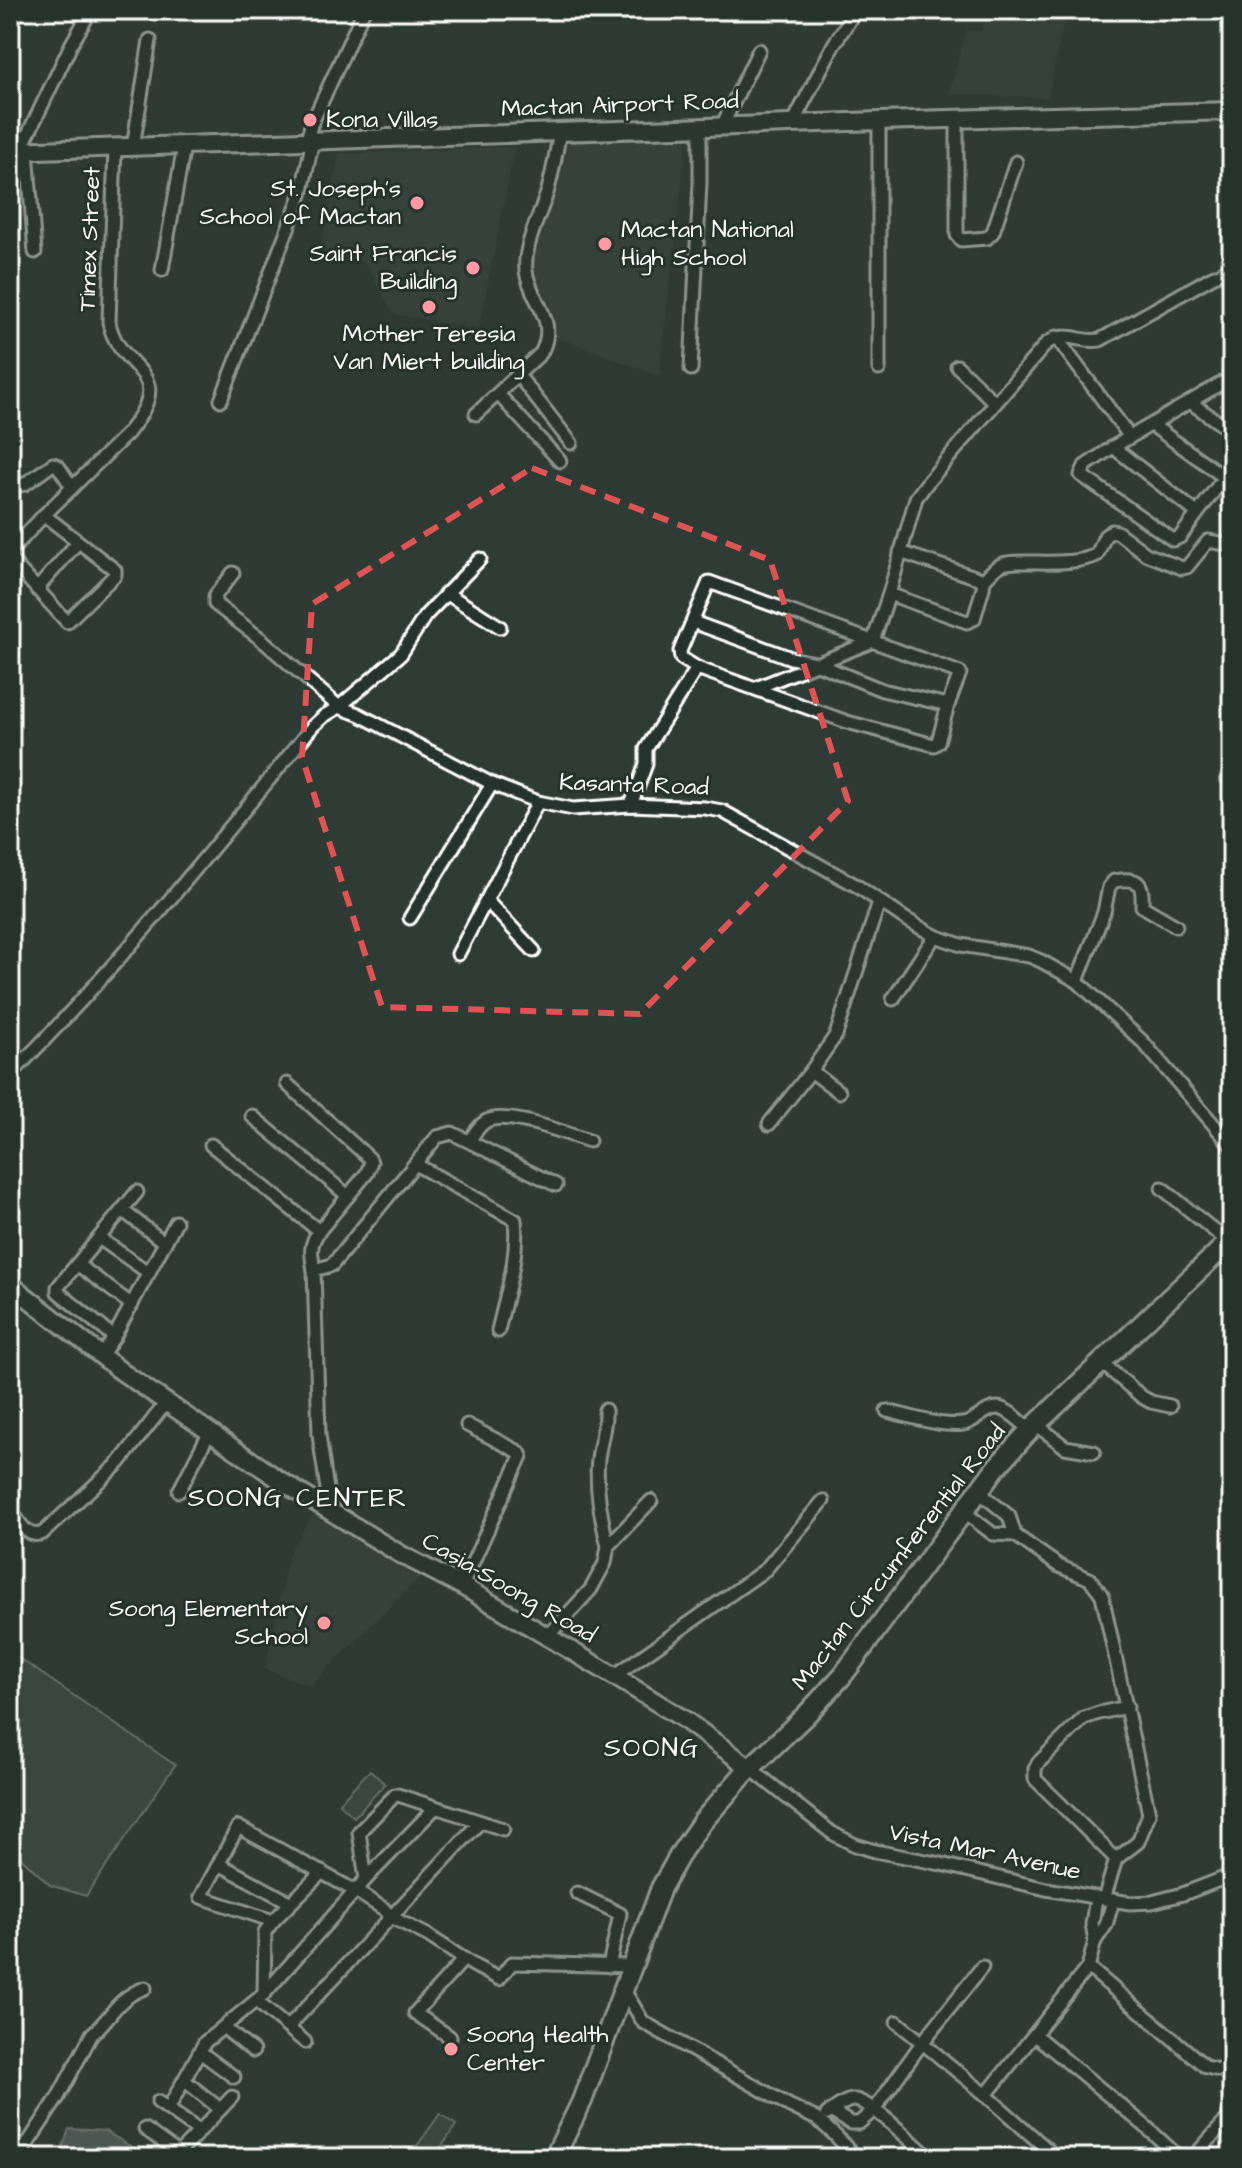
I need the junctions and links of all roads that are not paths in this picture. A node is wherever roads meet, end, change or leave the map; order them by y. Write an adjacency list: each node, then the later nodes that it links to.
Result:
1 (91, 10): 17 (street)
2 (364, 10): 13 (street)
3 (856, 10): 9 (street)
4 (150, 40): 15 (street)
5 (759, 50): 10 (street)
6 (1232, 111): 7 (main road, Mactan Airport Road)
7 (957, 118): 8 (main road, Mactan Airport Road); 18 (street)
8 (879, 121): 9 (main road, Mactan Airport Road); 25 (street)
9 (793, 123): 10 (main road, Mactan Airport Road)
10 (722, 126): 11 (main road, Mactan Airport Road)
11 (700, 127): 12 (main road, Mactan Airport Road); 24 (street)
12 (560, 131): 13 (main road, Mactan Airport Road); 26 (street)
13 (310, 140): 14 (main road, Mactan Airport Road); 29 (street)
14 (184, 146): 15 (main road, Mactan Airport Road); 20 (street)
15 (133, 147): 16 (main road, Mactan Airport Road)
16 (115, 148): 17 (main road, Mactan Airport Road); 42 (street, Timex Street)
17 (19, 151): 19 (street)
18 (1016, 162)
19 (35, 252)
20 (162, 270)
21 (1232, 272): 22 (street)
22 (1056, 337): 31 (street); 35 (street)
23 (957, 366): 31 (street)
24 (691, 369)
25 (879, 369)
26 (518, 375): 28 (street); 36 (street)
27 (1232, 377): 30 (street)
28 (498, 394): 32 (street); 38 (street)
29 (221, 400)
30 (1190, 402): 33 (street); 34 (street)
31 (995, 403): 48 (street)
32 (476, 414)
33 (1152, 425): 35 (street); 40 (street)
34 (1232, 432)
35 (1130, 437): 37 (street)
36 (571, 443)
37 (1113, 447): 43 (street); 43 (street)
38 (560, 461)
39 (1232, 467): 40 (street)
40 (1224, 477): 43 (street)
41 (10, 487): 42 (street)
42 (72, 487): 44 (street, Timex Street)
43 (1197, 513)
44 (44, 515): 45 (street); 47 (street, Timex Street)
45 (78, 542): 53 (street); 53 (street)
46 (1232, 545): 52 (street)
47 (10, 552)
48 (900, 552): 52 (street); 55 (street)
49 (10, 559): 53 (street)
50 (480, 559): 54 (street)
51 (233, 573): 63 (street, Kasanta Road)
52 (984, 580): 55 (street)
53 (37, 589)
54 (446, 593): 57 (street); 63 (street)
55 (889, 594): 58 (street)
56 (693, 622): 58 (street); 59 (street); 60 (street)
57 (500, 627)
58 (873, 641): 59 (street); 62 (street)
59 (815, 663): 61 (street); 62 (street)
60 (697, 668): 61 (street); 66 (street)
61 (756, 688): 62 (street)
62 (948, 705)
63 (339, 707): 64 (street, Kasanta Road); 77 (street)
64 (492, 784): 65 (street, Kasanta Road); 69 (street)
65 (538, 802): 66 (street, Kasanta Road); 67 (street)
66 (631, 805): 68 (street, Kasanta Road)
67 (487, 901): 72 (street); 73 (street)
68 (879, 902): 71 (street, Kasanta Road); 78 (street)
69 (410, 918)
70 (1176, 926): 74 (street)
71 (935, 936): 74 (street, Kasanta Road); 75 (street)
72 (534, 951)
73 (458, 954)
74 (1077, 981): 87 (street, Kasanta Road)
75 (893, 999)
76 (10, 1049): 77 (street)
77 (23, 1062): 79 (street)
78 (811, 1071): 81 (street); 83 (street)
79 (10, 1075)
80 (287, 1084): 92 (street)
81 (839, 1092)
82 (252, 1116): 92 (street)
83 (769, 1124)
84 (469, 1141): 85 (street); 88 (street); 89 (street)
85 (589, 1141)
86 (211, 1145): 95 (street)
87 (1232, 1146)
88 (415, 1164): 100 (street); 106 (street)
89 (556, 1185)
90 (1162, 1188): 97 (street)
91 (137, 1192): 93 (street)
92 (348, 1196): 95 (street)
93 (122, 1210): 96 (street); 98 (street)
94 (176, 1222): 98 (street)
95 (319, 1231): 100 (street)
96 (99, 1238): 99 (street); 101 (street)
97 (1230, 1240): 109 (main road, Mactan Circumferential Road)
98 (165, 1243): 101 (street)
99 (77, 1264): 104 (street); 107 (street)
100 (314, 1270): 123 (street)
101 (149, 1273): 104 (street)
102 (10, 1284): 103 (main road, Casia-Soong Road)
103 (25, 1295): 105 (street); 108 (main road, Casia-Soong Road)
104 (132, 1305): 107 (street)
105 (10, 1308)
106 (498, 1331)
107 (114, 1337): 108 (street)
108 (101, 1356): 110 (main road, Casia-Soong Road)
109 (1102, 1363): 111 (street); 115 (main road, Mactan Circumferential Road)
110 (166, 1403): 116 (main road, Casia-Soong Road); 122 (street)
111 (1170, 1406)
112 (605, 1410): 126 (street)
113 (887, 1411): 115 (street)
114 (467, 1425): 127 (street)
115 (1033, 1427): 117 (street); 119 (main road, Mactan Circumferential Road)
116 (209, 1433): 118 (street); 123 (main road, Casia-Soong Road)
117 (1094, 1452)
118 (179, 1491)
119 (978, 1491): 124 (main road, Mactan Circumferential Road); 125 (street)
120 (651, 1501): 126 (street)
121 (823, 1501): 129 (street)
122 (10, 1509)
123 (330, 1510): 127 (main road, Casia-Soong Road)
124 (963, 1511): 125 (street); 131 (main road, Mactan Circumferential Road)
125 (1015, 1535): 130 (street)
126 (608, 1546): 128 (street)
127 (462, 1586): 128 (main road, Casia-Soong Road)
128 (547, 1637): 129 (main road, Casia-Soong Road)
129 (614, 1676): 131 (main road, Casia-Soong Road)
130 (1127, 1707): 135 (street); 135 (street)
131 (750, 1768): 142 (street, Vista Mar Avenue); 149 (main road, Mactan Circumferential Road)
132 (435, 1808): 133 (street); 139 (street); 139 (street)
133 (480, 1822): 134 (street); 144 (street)
134 (503, 1829)
135 (1116, 1859): 142 (street)
136 (219, 1864): 137 (street); 143 (street); 145 (street)
137 (322, 1872): 140 (street); 143 (street)
138 (1232, 1875): 142 (street, Vista Mar Avenue)
139 (366, 1879): 140 (street)
140 (357, 1892): 144 (street); 154 (street)
141 (577, 1893): 148 (street)
142 (1104, 1899): 146 (street); 146 (street)
143 (291, 1903): 145 (street)
144 (391, 1917): 147 (street); 157 (street)
145 (273, 1921): 154 (street)
146 (1095, 1941): 151 (street)
147 (464, 1959): 148 (street); 159 (street)
148 (609, 1966): 149 (street)
149 (632, 1966): 153 (main road, Mactan Circumferential Road)
150 (982, 1967): 161 (street)
151 (1088, 1967): 158 (street); 164 (street)
152 (145, 1988): 177 (street)
153 (624, 1990): 173 (street); 178 (main road, Mactan Circumferential Road)
154 (260, 1998): 156 (street); 157 (street)
155 (897, 2022): 161 (street)
156 (223, 2027): 162 (street); 163 (street)
157 (288, 2027): 160 (street)
158 (1035, 2035): 167 (street); 182 (street)
159 (450, 2037)
160 (305, 2042)
161 (922, 2043): 167 (street); 170 (street)
162 (253, 2051)
163 (200, 2052): 165 (street); 166 (street)
164 (1232, 2073)
165 (234, 2077)
166 (184, 2080): 169 (street); 175 (street)
167 (986, 2095): 181 (street)
168 (232, 2097): 169 (street)
169 (220, 2109): 175 (street)
170 (874, 2110): 171 (street); 171 (street); 180 (street)
171 (831, 2111): 173 (street)
172 (1232, 2114): 183 (street)
173 (817, 2119): 179 (street)
174 (145, 2129): 176 (street)
175 (199, 2131): 176 (street)
176 (176, 2155)
177 (18, 2158)
178 (554, 2158)
179 (856, 2158)
180 (930, 2158)
181 (1057, 2158)
182 (1180, 2158)
183 (1193, 2158)

